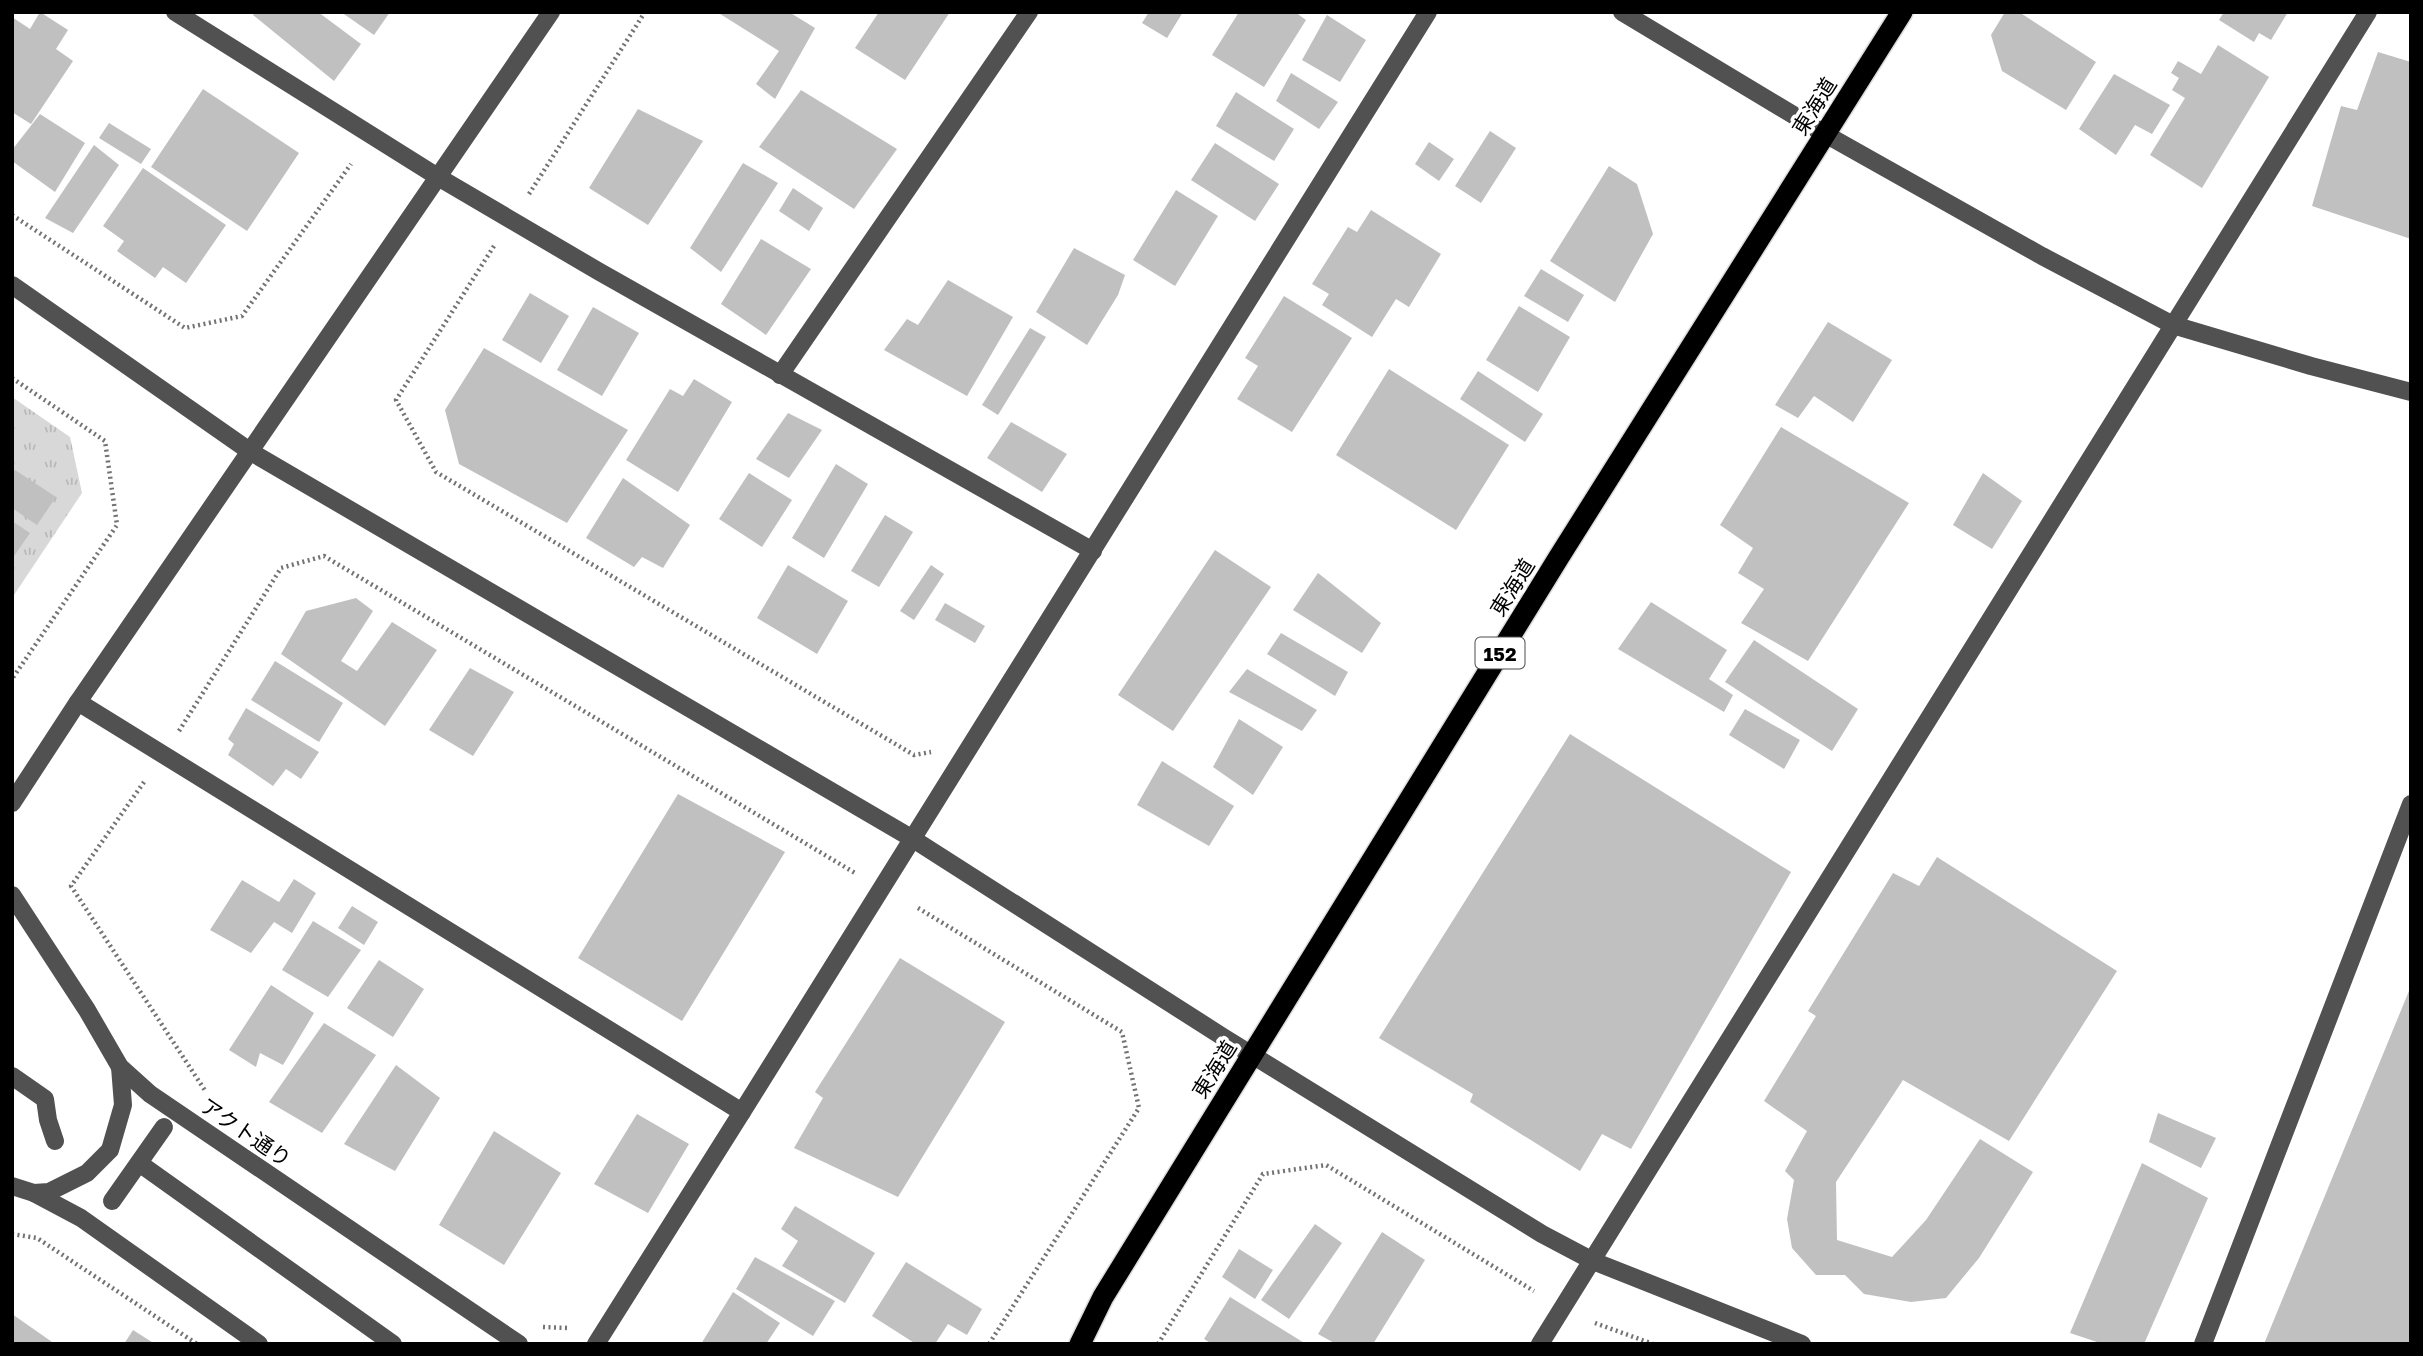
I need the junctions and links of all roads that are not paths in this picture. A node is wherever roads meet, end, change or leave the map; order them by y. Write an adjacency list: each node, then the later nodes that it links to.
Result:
1 (175, 12): 9 (street)
2 (551, 12): 9 (street)
3 (1029, 12): 12 (street)
4 (1428, 12): 15 (street)
5 (1622, 12): 8 (street)
6 (1902, 12): 8 (highway, 東海道 / 152)
7 (2368, 12): 11 (street)
8 (1825, 134): 11 (street); 21 (highway, 東海道 / 152)
9 (438, 177): 12 (street); 14 (street)
10 (12, 285): 14 (street)
11 (2173, 325): 13 (street); 31 (street)
12 (780, 375): 15 (street)
13 (2411, 392)
14 (251, 452): 16 (street); 19 (street)
15 (1093, 551): 19 (street)
16 (78, 702): 17 (street); 24 (street)
17 (12, 803)
18 (2411, 804): 41 (street)
19 (913, 839): 21 (street); 24 (street)
20 (12, 895): 22 (street, アクト通り)
21 (1252, 1055): 31 (street); 32 (highway, 東海道 / 152)
22 (120, 1067): 29 (street); 35 (street, アクト通り)
23 (12, 1076): 26 (street)
24 (742, 1112): 36 (street)
25 (164, 1128): 27 (street)
26 (55, 1141)
27 (139, 1163): 30 (street); 34 (street)
28 (12, 1186): 29 (street)
29 (34, 1193): 33 (street)
30 (112, 1201)
31 (1593, 1261): 39 (street); 40 (street)
32 (1103, 1297): 37 (highway, 東海道 / 152); 38 (highway, 東海道 / 152)
33 (258, 1344)
34 (393, 1344)
35 (519, 1344)
36 (596, 1344)
37 (1063, 1344)
38 (1080, 1344)
39 (1540, 1344)
40 (1802, 1344)
41 (2203, 1344)

